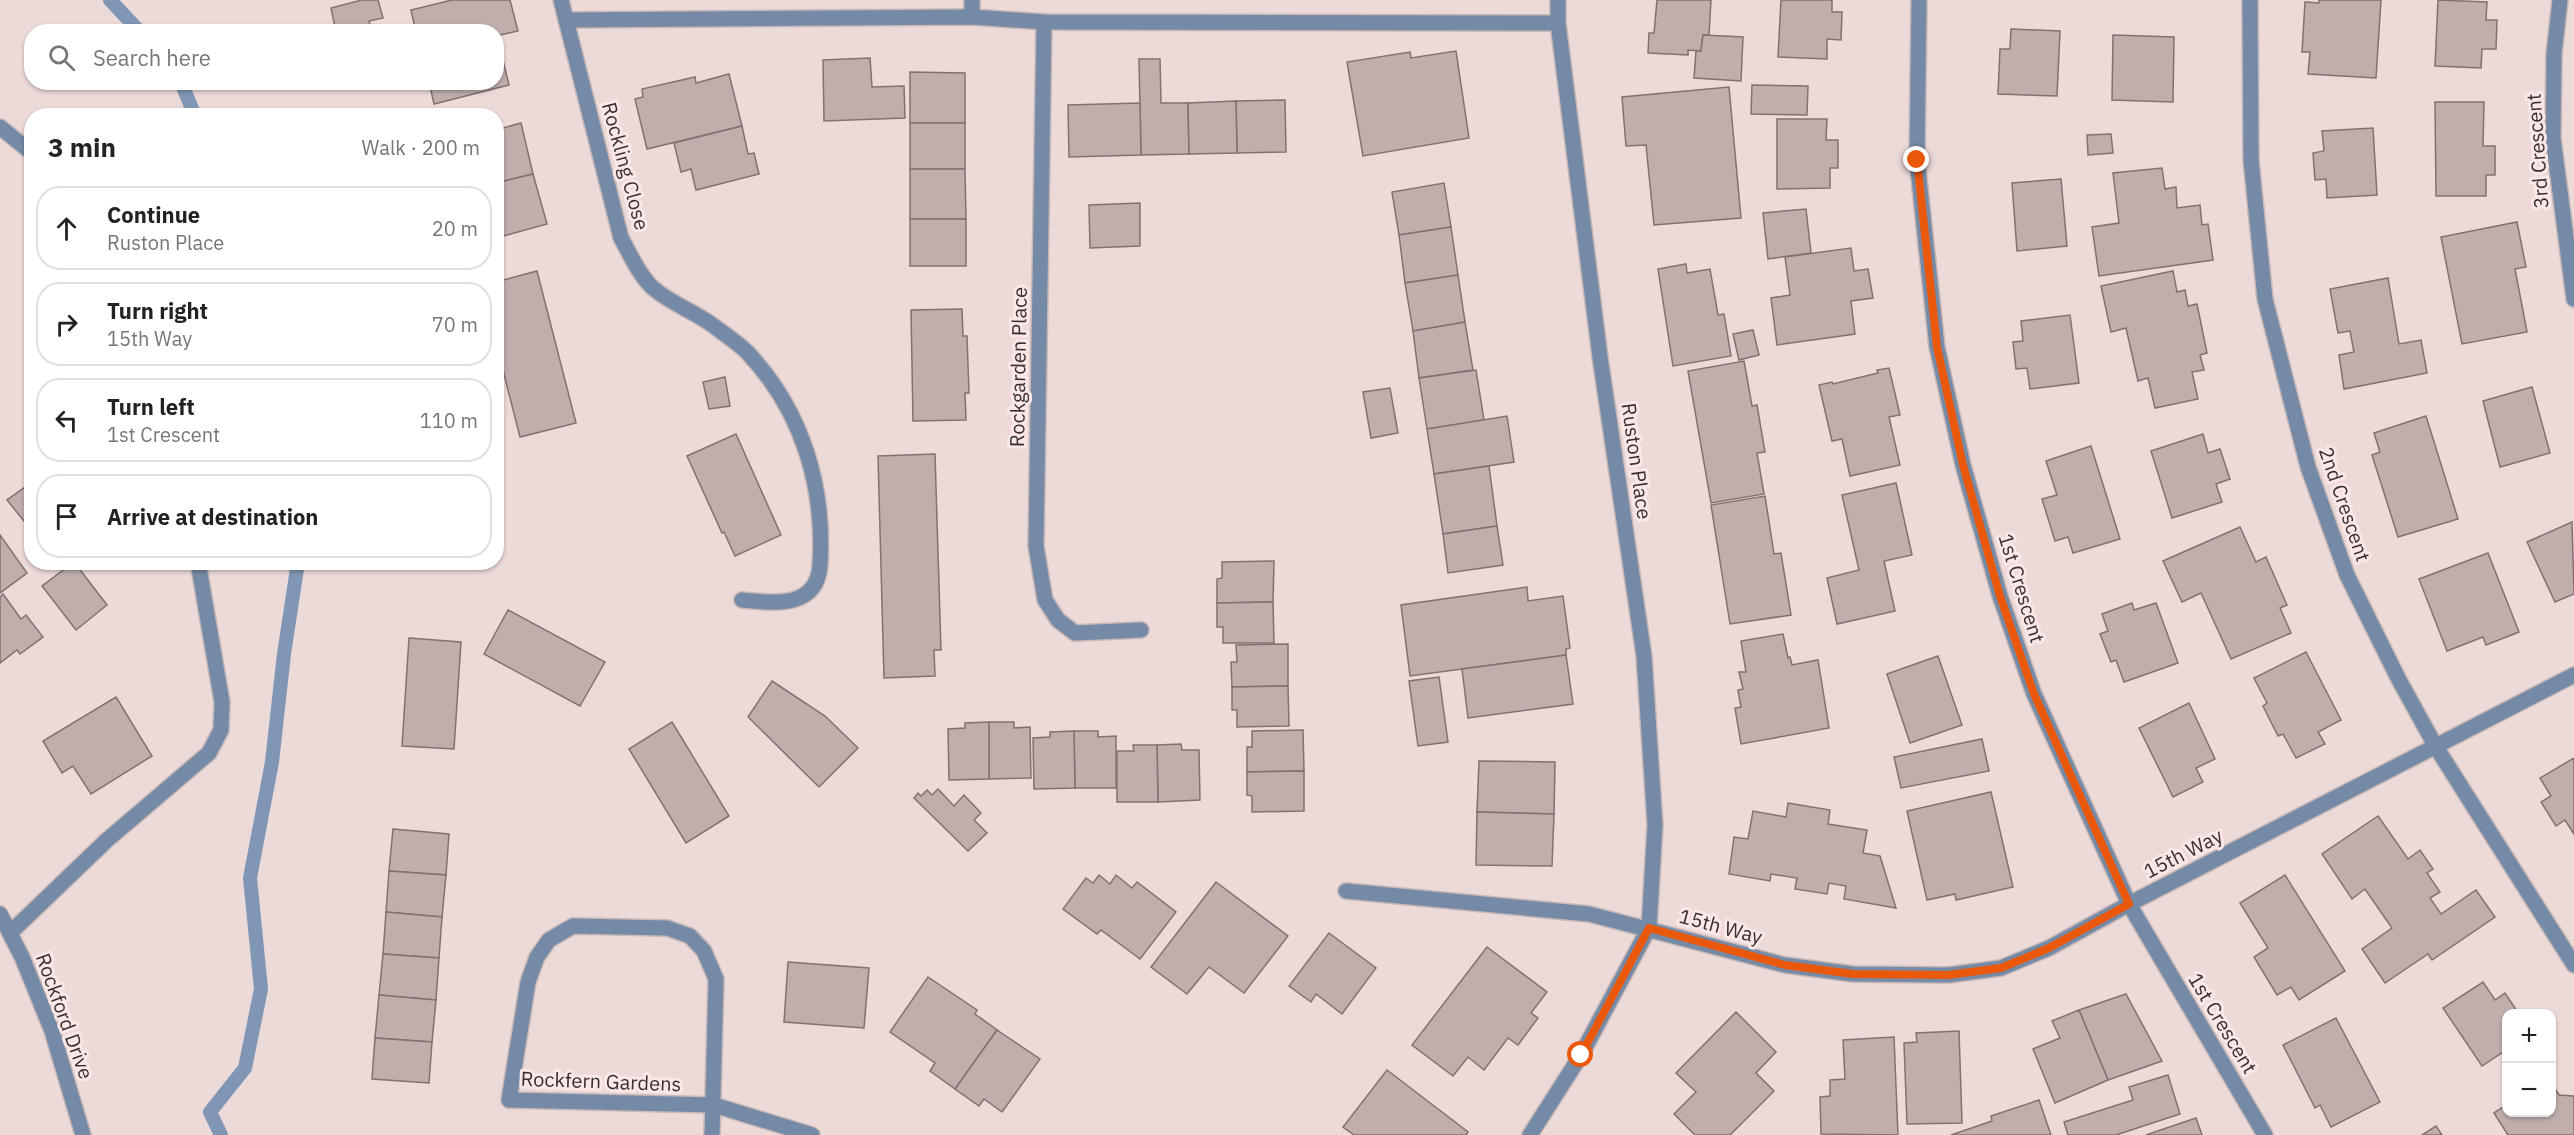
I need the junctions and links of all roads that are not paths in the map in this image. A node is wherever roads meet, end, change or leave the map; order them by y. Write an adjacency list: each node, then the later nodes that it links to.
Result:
1 (561, 0): 8 (street, Rockling Close)
2 (972, 0): 7 (street)
3 (1558, 0): 10 (street, Ruston Place)
4 (1919, 0): 20 (street, 1st Crescent)
5 (2250, 0): 18 (street, 2nd Crescent)
6 (2560, 0): 13 (street, 3rd Crescent)
7 (972, 17): 8 (street); 9 (street)
8 (566, 21): 15 (street, Rockling Close)
9 (1044, 22): 10 (street); 16 (street, Rockgarden Place)
10 (1558, 23): 22 (street, Ruston Place)
11 (0, 127): 12 (street)
12 (24, 146)
13 (2574, 299)
14 (199, 570): 23 (street)
15 (742, 600)
16 (1141, 630)
17 (2574, 675): 18 (street, 15th Way)
18 (2436, 747): 20 (street, 15th Way); 24 (street, 2nd Crescent)
19 (1346, 891): 22 (street)
20 (2129, 904): 22 (street, 15th Way); 30 (street, 1st Crescent)
21 (0, 914): 23 (street, Rockford Drive)
22 (1649, 928): 29 (street, Ruston Place)
23 (9, 933): 26 (street, Rockford Drive)
24 (2574, 965)
25 (714, 1105): 25 (street, Rockfern Gardens); 27 (street, Rockfern Gardens); 28 (street, Rockfern Gardens)
26 (83, 1135)
27 (712, 1135)
28 (812, 1135)
29 (1530, 1135)
30 (2265, 1135)

